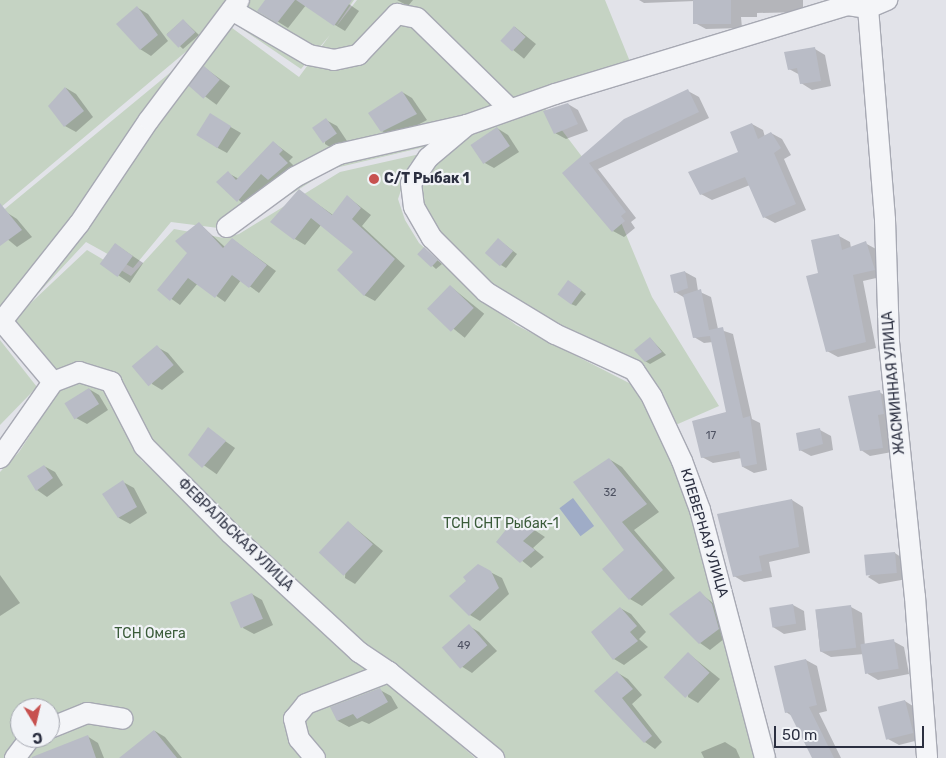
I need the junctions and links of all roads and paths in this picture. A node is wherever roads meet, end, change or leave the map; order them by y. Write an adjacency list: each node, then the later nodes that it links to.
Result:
1 (887, 0): 4 (lane)
2 (845, 2): 4 (lane); 5 (lane)
3 (236, 5): 5 (lane); 8 (lane)
4 (868, 8): 17 (lane, ЖАСМИННАЯ УЛИЦА)
5 (510, 109): 6 (lane)
6 (467, 126): 7 (lane); 16 (lane, КЛЕВЕРНАЯ УЛИЦА)
7 (226, 227)
8 (1, 320): 9 (lane)
9 (53, 382): 10 (lane); 11 (lane, ФЕВРАЛЬСКАЯ УЛИЦА)
10 (0, 458)
11 (389, 672): 14 (lane); 15 (lane, ФЕВРАЛЬСКАЯ УЛИЦА)
12 (123, 719): 13 (lane)
13 (60, 724)
14 (315, 758)
15 (494, 758)
16 (765, 758)
17 (927, 758)

